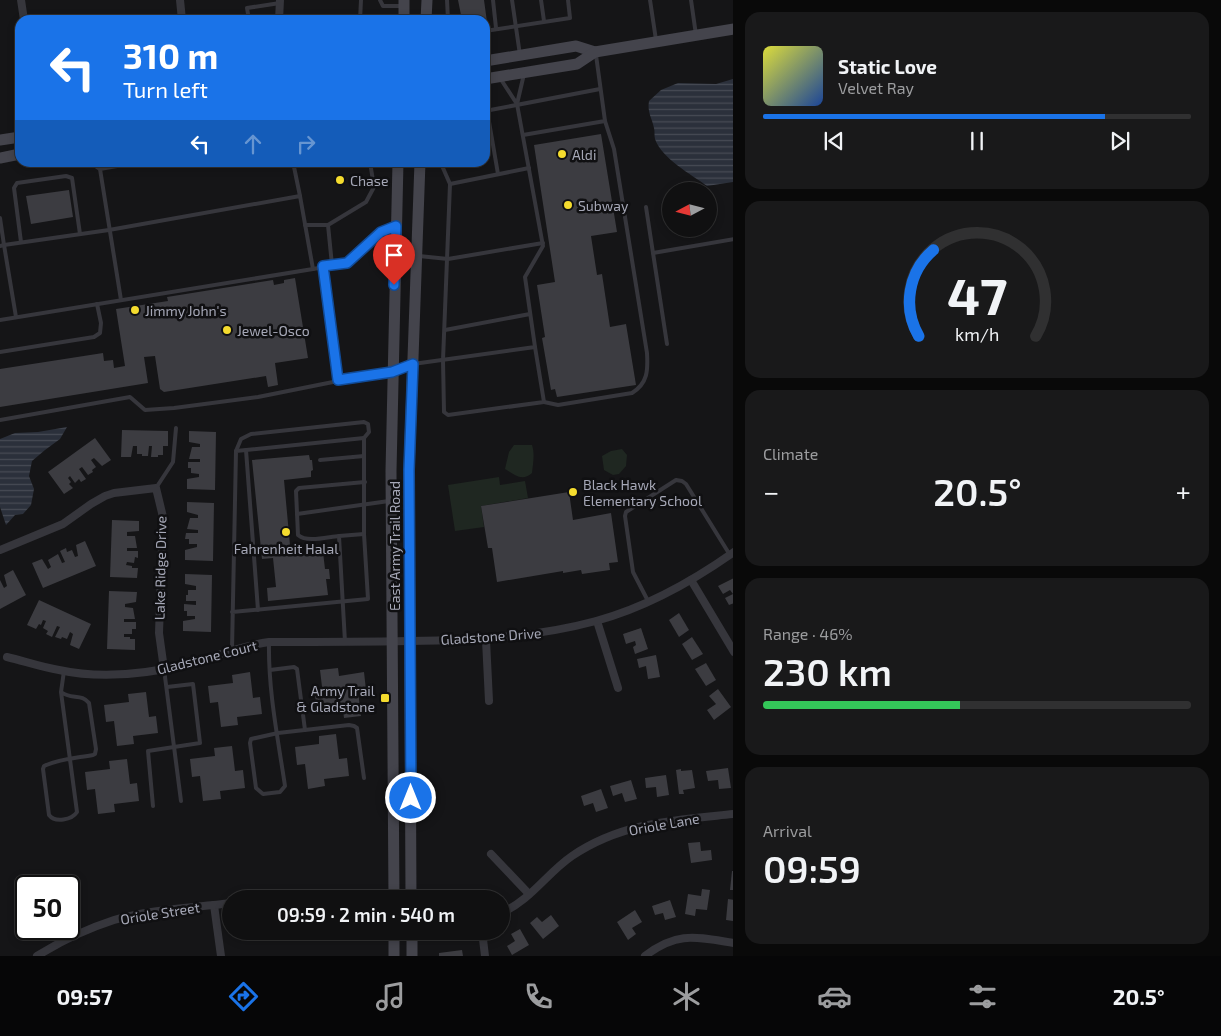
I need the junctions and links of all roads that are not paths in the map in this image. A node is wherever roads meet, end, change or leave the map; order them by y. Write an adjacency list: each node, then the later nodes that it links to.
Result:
1 (21, 0): 15 (street)
2 (180, 0): 16 (street)
3 (362, 0): 19 (lane)
4 (380, 0): 14 (lane)
5 (427, 0): 20 (main road)
6 (447, 0): 21 (lane)
7 (493, 0): 24 (lane)
8 (512, 0): 23 (lane)
9 (541, 0): 22 (lane)
10 (568, 0): 22 (lane)
11 (650, 0): 28 (lane)
12 (691, 0): 27 (lane)
13 (280, 1): 17 (lane); 18 (street)
14 (404, 3)
15 (23, 15)
16 (182, 15)
17 (248, 15)
18 (279, 15)
19 (360, 15)
20 (426, 15)
21 (448, 15)
22 (544, 21): 23 (lane)
23 (515, 25): 24 (lane); 30 (lane)
24 (496, 28): 26 (lane)
25 (733, 29): 27 (main road)
26 (490, 30)
27 (696, 35): 28 (main road)
28 (656, 42): 29 (main road)
29 (595, 52): 30 (main road); 32 (main road); 35 (lane)
30 (520, 56): 31 (main road)
31 (490, 60)
32 (525, 72): 33 (main road); 36 (lane)
33 (499, 76): 34 (main road); 36 (lane)
34 (490, 78)
35 (600, 89): 36 (lane); 38 (lane)
36 (517, 104): 37 (lane); 40 (lane)
37 (490, 109)
38 (605, 121): 40 (lane); 87 (lane)
39 (490, 131): 54 (lane)
40 (523, 135): 52 (lane)
41 (15, 138): 42 (main road)
42 (0, 140)
43 (15, 155): 44 (main road)
44 (0, 158)
45 (97, 167): 53 (lane)
46 (111, 167): 53 (lane)
47 (294, 167): 56 (lane)
48 (372, 167): 60 (lane)
49 (398, 167): 61 (main road, East Army Trail Road)
50 (420, 167): 69 (main road, East Army Trail Road)
51 (445, 167): 55 (lane)
52 (529, 168): 54 (lane); 66 (lane)
53 (100, 169): 62 (lane)
54 (498, 174): 55 (lane)
55 (450, 184): 70 (lane)
56 (300, 196): 59 (lane); 62 (lane)
57 (646, 207): 68 (lane)
58 (0, 218): 67 (lane)
59 (306, 225): 60 (lane); 73 (lane)
60 (328, 225): 71 (lane)
61 (396, 226): 71 (lane); 85 (main road, East Army Trail Road)
62 (109, 230): 63 (lane); 74 (lane)
63 (80, 234): 65 (lane); 65 (lane)
64 (733, 239): 68 (lane)
65 (21, 242): 67 (lane)
66 (543, 243): 70 (lane); 76 (lane)
67 (2, 245): 77 (lane)
68 (653, 253): 80 (lane)
69 (417, 256): 70 (lane); 84 (main road, East Army Trail Road)
70 (448, 259): 79 (lane)
71 (332, 265): 72 (lane)
72 (323, 266): 73 (lane); 86 (lane)
73 (313, 269): 74 (lane)
74 (121, 300): 75 (lane)
75 (97, 304): 77 (lane); 82 (lane)
76 (530, 314): 79 (lane); 81 (lane)
77 (16, 318): 78 (lane)
78 (0, 320)
79 (445, 330): 83 (lane)
80 (667, 344)
81 (535, 347): 83 (lane); 87 (lane)
82 (0, 352)
83 (443, 360): 84 (lane); 87 (lane)
84 (413, 364): 85 (lane); 112 (main road, East Army Trail Road)
85 (392, 372): 86 (lane); 97 (main road, East Army Trail Road)
86 (338, 380): 88 (lane)
87 (544, 402)
88 (0, 420)
89 (176, 428): 96 (lane)
90 (364, 438): 91 (lane); 92 (lane); 93 (lane)
91 (246, 450): 92 (lane); 107 (lane)
92 (236, 451): 108 (lane)
93 (364, 456): 94 (lane); 95 (lane)
94 (320, 460)
95 (365, 482): 98 (lane); 99 (lane)
96 (156, 488): 102 (street); 118 (street, Lake Ridge Drive)
97 (391, 501): 98 (lane); 111 (main road, East Army Trail Road)
98 (364, 504): 99 (lane); 100 (lane)
99 (297, 514): 101 (lane)
100 (364, 534): 101 (lane); 106 (lane)
101 (339, 536): 106 (lane)
102 (0, 550)
103 (732, 553): 104 (street, Gladstone Drive); 105 (lane)
104 (691, 580): 105 (street, Gladstone Drive); 116 (street)
105 (648, 601): 109 (street, Gladstone Drive)
106 (343, 602): 107 (lane); 114 (lane)
107 (258, 610): 108 (lane)
108 (232, 612): 115 (lane)
109 (597, 621): 110 (street, Gladstone Drive); 122 (street)
110 (486, 640): 112 (street, Gladstone Drive); 124 (street)
111 (392, 641): 112 (street, Gladstone Court); 114 (street, Gladstone Court); 134 (main road, East Army Trail Road)
112 (410, 641): 135 (main road, East Army Trail Road)
113 (269, 642): 114 (street, Gladstone Court); 115 (street, Gladstone Court); 119 (lane)
114 (345, 642)
115 (232, 650): 118 (street, Gladstone Court)
116 (733, 650)
117 (7, 657): 120 (street, Gladstone Court)
118 (164, 669): 120 (street, Gladstone Court); 121 (lane)
119 (270, 670): 125 (lane); 126 (lane)
120 (64, 671): 123 (lane)
121 (167, 688): 127 (lane); 127 (lane)
122 (618, 688)
123 (61, 692): 128 (lane); 128 (lane)
124 (489, 701)
125 (305, 730): 126 (lane); 129 (lane)
126 (278, 733): 126 (lane)
127 (174, 747): 130 (lane); 131 (lane)
128 (70, 760): 128 (lane)
129 (364, 778)
130 (181, 801)
131 (153, 806)
132 (733, 814): 136 (street, Oriole Lane)
133 (492, 854): 136 (street)
134 (394, 890)
135 (411, 890)
136 (529, 894): 139 (street, Oriole Lane)
137 (222, 904): 138 (street, Oriole Street)
138 (214, 905): 144 (street, Oriole Street); 145 (street)
139 (510, 909)
140 (394, 940): 146 (main road)
141 (412, 940): 147 (main road)
142 (483, 940): 148 (street)
143 (733, 942): 149 (street)
144 (37, 956)
145 (220, 956)
146 (394, 956)
147 (412, 956)
148 (485, 956)
149 (645, 956)

